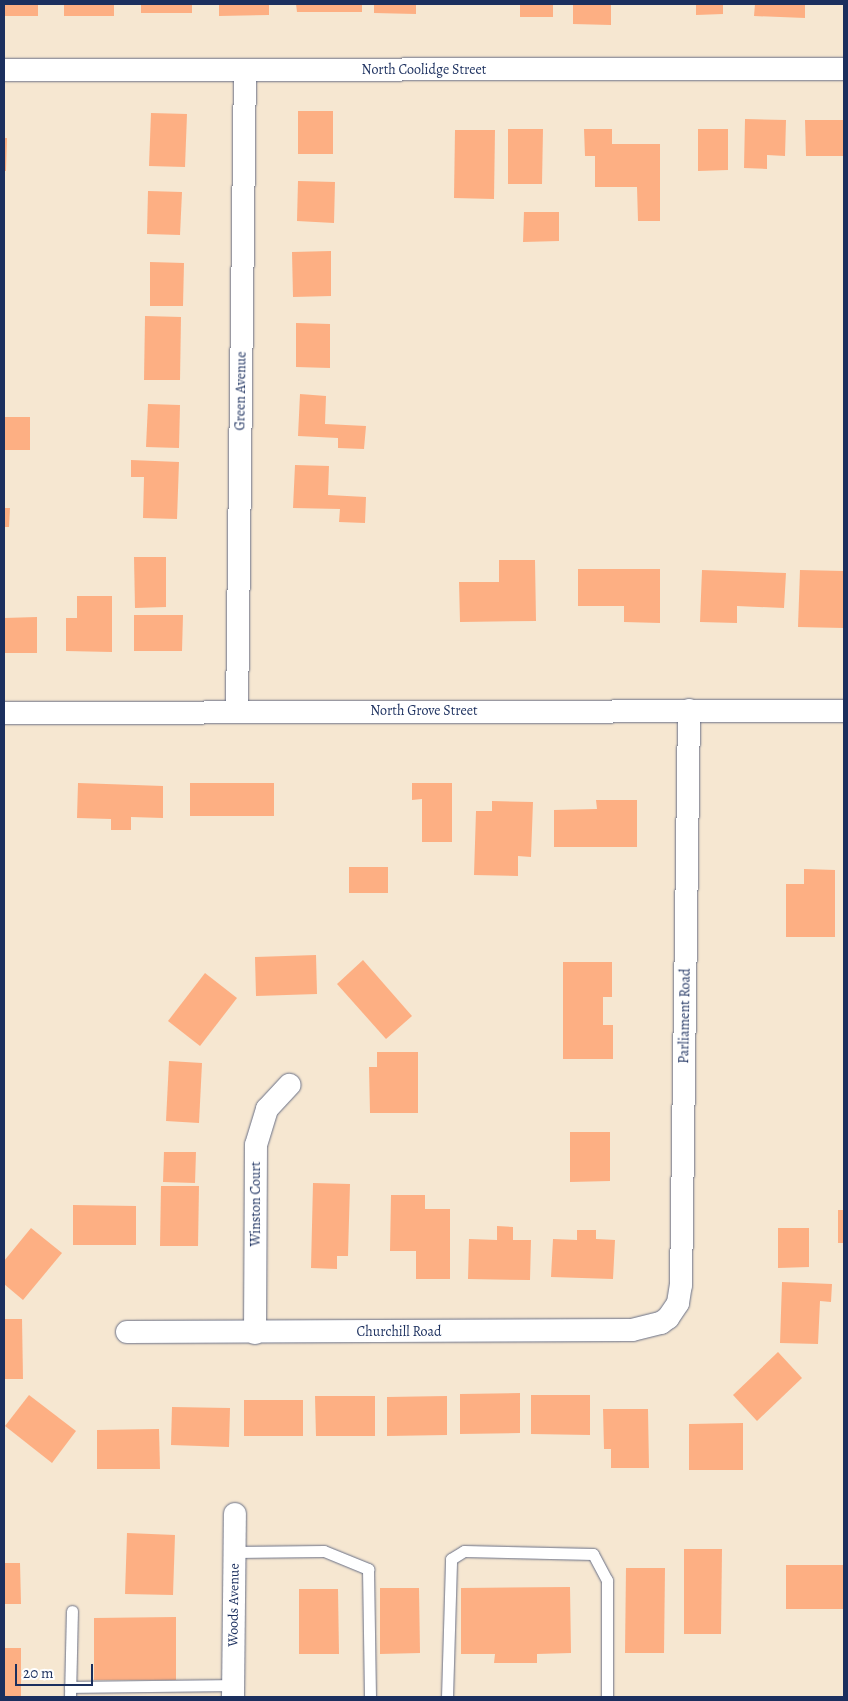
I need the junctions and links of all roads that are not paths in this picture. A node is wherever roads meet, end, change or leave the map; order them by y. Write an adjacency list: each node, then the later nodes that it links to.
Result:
1 (844, 69): 3 (street, North Coolidge Street)
2 (4, 70): 3 (street, North Coolidge Street)
3 (245, 70): 6 (street, Green Avenue)
4 (689, 710): 5 (street, North Grove Street); 6 (street, North Grove Street); 9 (street, Parliament Road)
5 (844, 711)
6 (236, 712): 7 (street, North Grove Street)
7 (4, 713)
8 (289, 1085): 11 (street, Winston Court)
9 (668, 1318): 11 (street, Churchill Road)
10 (127, 1332): 11 (street, Churchill Road)
11 (254, 1333)
12 (236, 1514): 13 (street, Woods Avenue)
13 (235, 1552): 15 (street, Woods Avenue); 17 (lane)
14 (72, 1611): 16 (lane)
15 (233, 1691): 16 (lane)
16 (70, 1692)
17 (370, 1697)
18 (447, 1697): 19 (lane)
19 (607, 1697)

